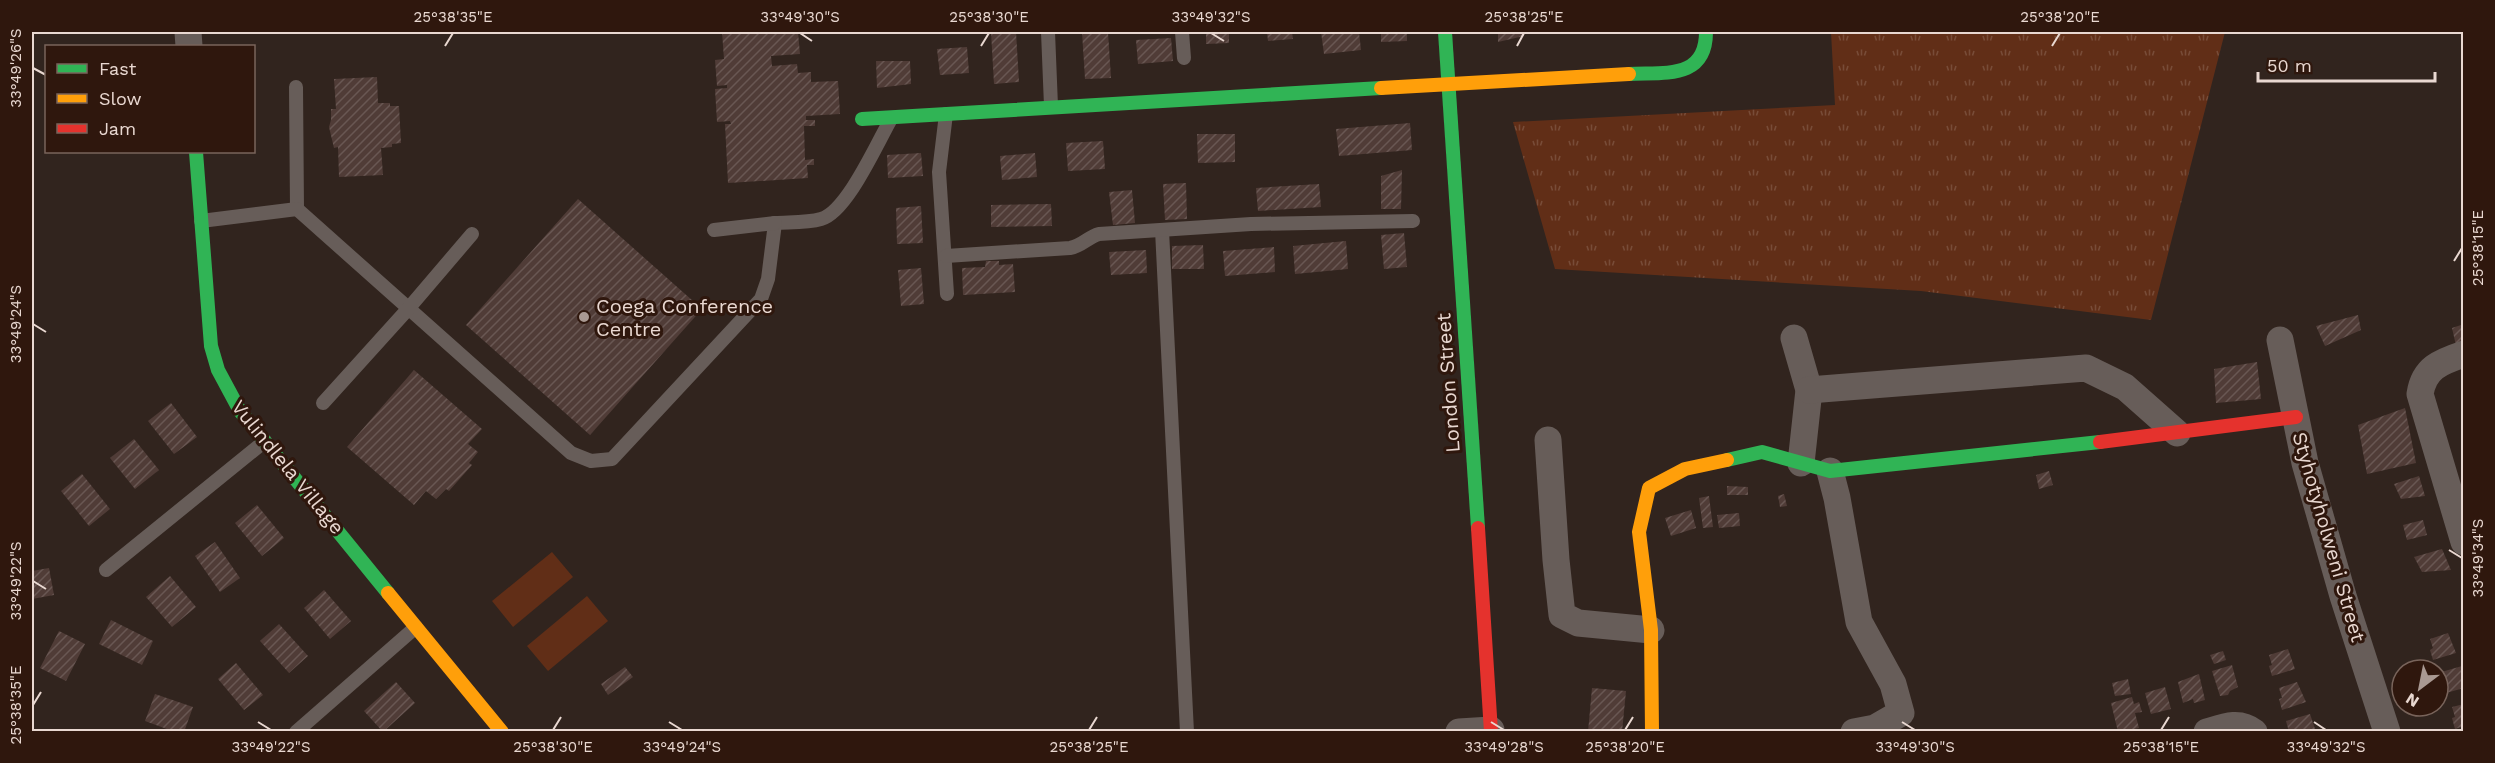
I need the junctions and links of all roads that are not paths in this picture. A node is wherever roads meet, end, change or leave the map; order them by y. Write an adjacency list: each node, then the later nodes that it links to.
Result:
1 (1048, 32): 8 (lane)
2 (1182, 32): 5 (lane)
3 (1445, 32): 6 (street, London Street)
4 (1706, 32): 6 (street)
5 (1184, 58)
6 (1448, 83): 8 (street); 39 (street, London Street)
7 (296, 87): 13 (lane)
8 (1051, 106): 9 (street)
9 (946, 113): 10 (street); 20 (lane)
10 (892, 117): 11 (street); 16 (lane)
11 (862, 119)
12 (196, 153): 14 (street, Vulindlela Village)
13 (297, 209): 14 (lane); 22 (lane)
14 (201, 220): 31 (street, Vulindlela Village)
15 (1413, 221): 18 (lane)
16 (775, 223): 17 (lane); 22 (lane)
17 (714, 230)
18 (1162, 230): 20 (lane); 42 (lane)
19 (472, 234): 22 (lane)
20 (946, 256): 21 (lane)
21 (947, 294)
22 (408, 309): 27 (lane)
23 (1794, 338): 26 (street)
24 (2280, 340): 28 (street, Styhotyholweni Street)
25 (2463, 354): 34 (street)
26 (1809, 390): 29 (street); 32 (street)
27 (323, 403)
28 (2296, 417): 29 (street); 48 (street, Styhotyholweni Street)
29 (2177, 433): 33 (street)
30 (1548, 440): 38 (street)
31 (265, 441): 36 (lane); 37 (street, Vulindlela Village)
32 (1801, 462): 33 (street); 38 (street)
33 (1830, 471): 45 (street)
34 (2458, 502): 35 (street)
35 (2463, 542)
36 (106, 570)
37 (416, 627): 40 (lane); 41 (street, Vulindlela Village)
38 (1651, 630): 44 (street)
39 (1491, 731): 43 (street)
40 (296, 732)
41 (502, 732)
42 (1187, 732)
43 (1459, 732)
44 (1652, 732)
45 (1854, 732)
46 (2206, 732): 47 (street)
47 (2254, 732)
48 (2387, 732)

